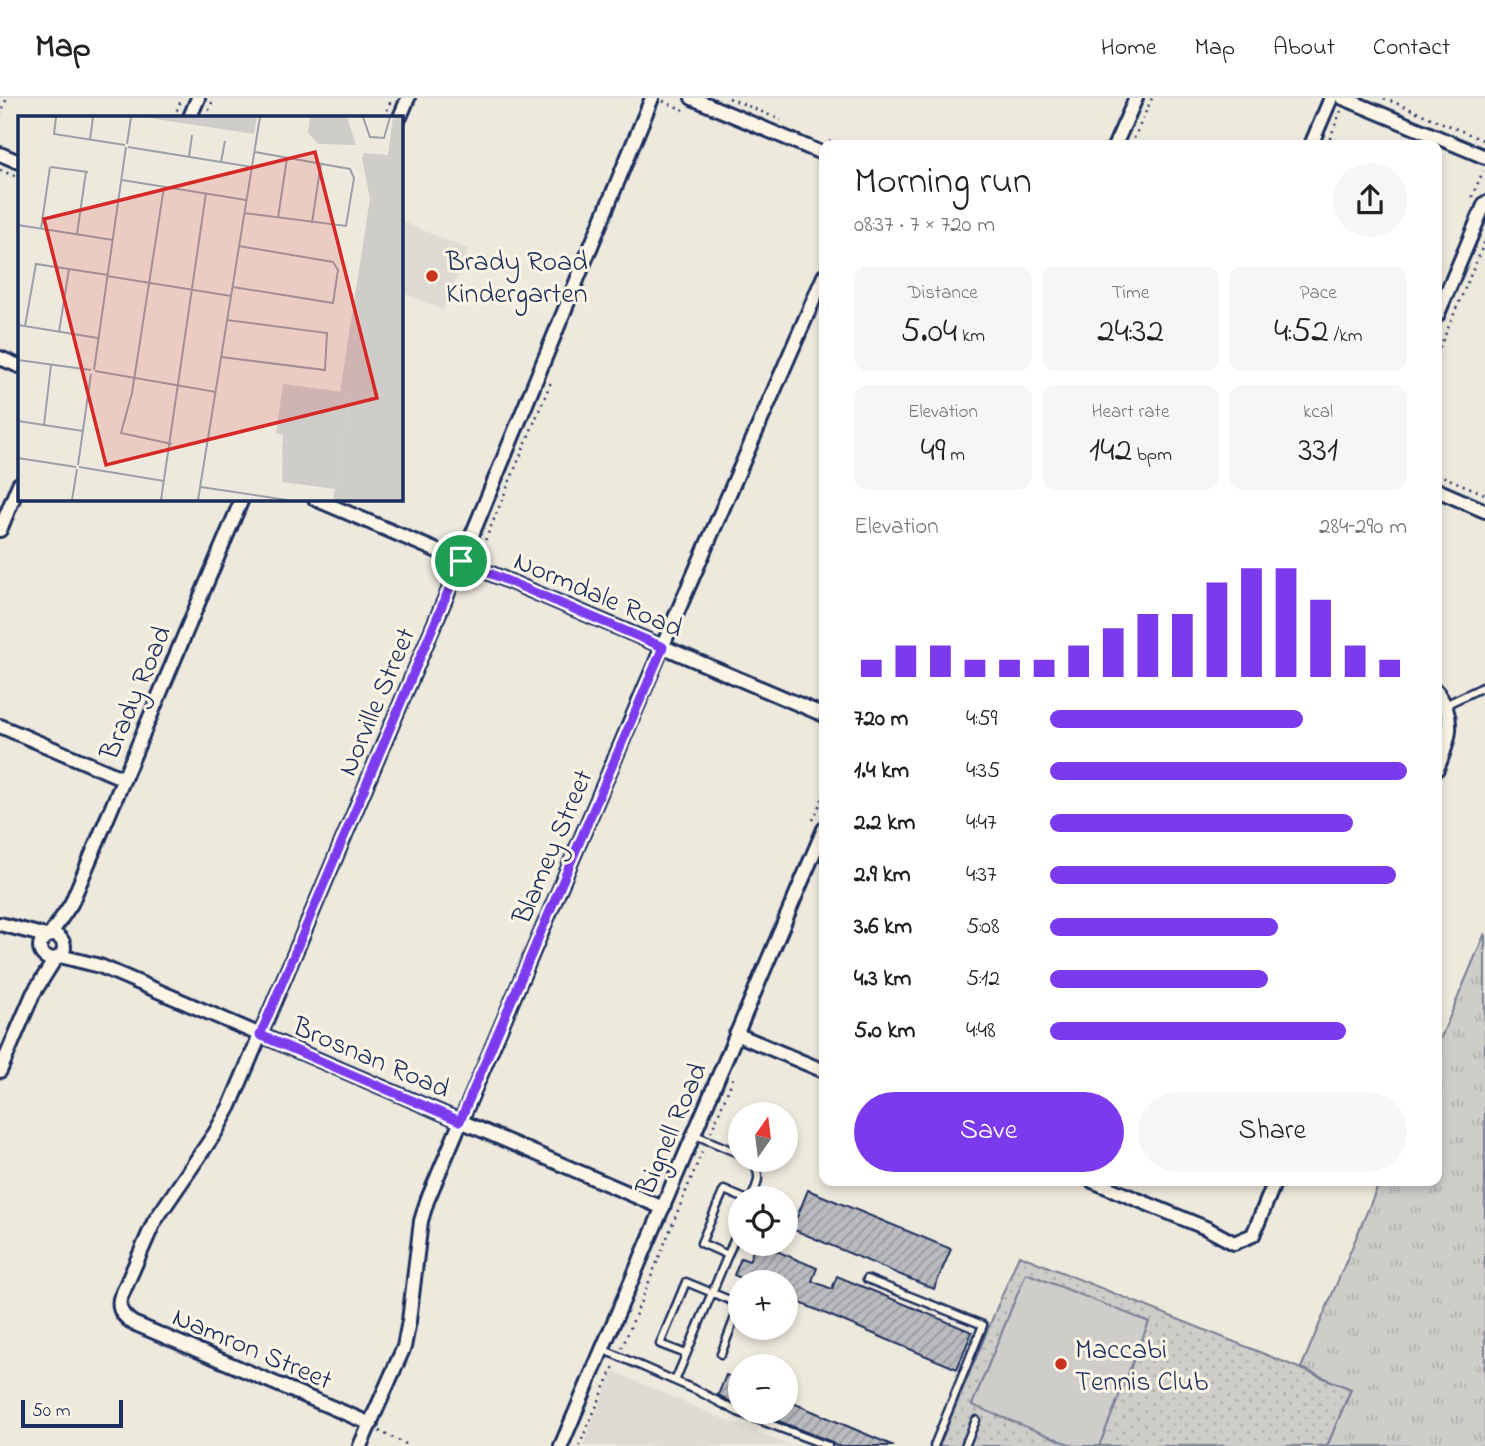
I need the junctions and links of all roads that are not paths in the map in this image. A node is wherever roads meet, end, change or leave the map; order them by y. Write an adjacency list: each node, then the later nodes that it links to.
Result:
1 (198, 98): 8 (street)
2 (408, 98): 9 (street)
3 (652, 98): 29 (street, Norville Street)
4 (691, 98): 14 (street)
5 (1136, 98): 10 (street)
6 (1331, 98): 11 (street)
7 (1342, 104): 12 (street)
8 (190, 116)
9 (400, 116)
10 (1117, 140)
11 (1313, 140)
12 (1439, 140)
13 (1442, 141): 16 (street)
14 (819, 152)
15 (0, 153): 17 (street)
16 (1485, 157)
17 (18, 162)
18 (1485, 203): 20 (street)
19 (819, 288): 30 (street, Blamey Street)
20 (1442, 304)
21 (0, 358): 22 (street)
22 (18, 366)
23 (18, 486): 28 (street)
24 (1442, 492): 27 (street)
25 (242, 500): 37 (street, Brady Road)
26 (317, 500): 29 (street, Normdale Road)
27 (1485, 511)
28 (0, 530)
29 (461, 561): 30 (street, Normdale Road); 42 (street, Norville Street)
30 (663, 647): 34 (street, Normdale Road); 45 (street, Blamey Street)
31 (1485, 686): 33 (lane)
32 (1442, 700): 33 (street)
33 (1445, 705): 36 (street)
34 (819, 713)
35 (0, 726): 37 (street)
36 (1442, 756)
37 (124, 779): 40 (street, Brady Road)
38 (819, 854): 41 (street, Bignell Road)
39 (0, 924): 40 (street, Brosnan Road)
40 (53, 947): 42 (street, Brosnan Road); 44 (street, Brady Road)
41 (736, 1034): 43 (street); 46 (street, Bignell Road)
42 (260, 1035): 45 (street, Brosnan Road); 55 (street, Norville Street)
43 (819, 1069)
44 (0, 1071)
45 (460, 1121): 51 (street, Brosnan Road); 61 (street, Blamey Street)
46 (693, 1135): 47 (lane); 51 (street, Bignell Road)
47 (728, 1149)
48 (1105, 1186): 49 (street)
49 (1273, 1186)
50 (728, 1192): 52 (lane)
51 (663, 1208): 56 (street, Bignell Road)
52 (728, 1255): 54 (lane)
53 (867, 1279): 65 (lane)
54 (712, 1293): 57 (lane); 57 (lane); 58 (lane)
55 (120, 1310): 61 (street, Namron Street)
56 (602, 1349): 59 (lane); 63 (street, Bignell Road)
57 (686, 1354): 59 (lane)
58 (722, 1354)
59 (675, 1381): 64 (lane)
60 (976, 1420): 66 (lane)
61 (371, 1424): 62 (street, Blamey Street)
62 (360, 1446)
63 (561, 1446)
64 (828, 1446)
65 (934, 1446)
66 (965, 1446)

